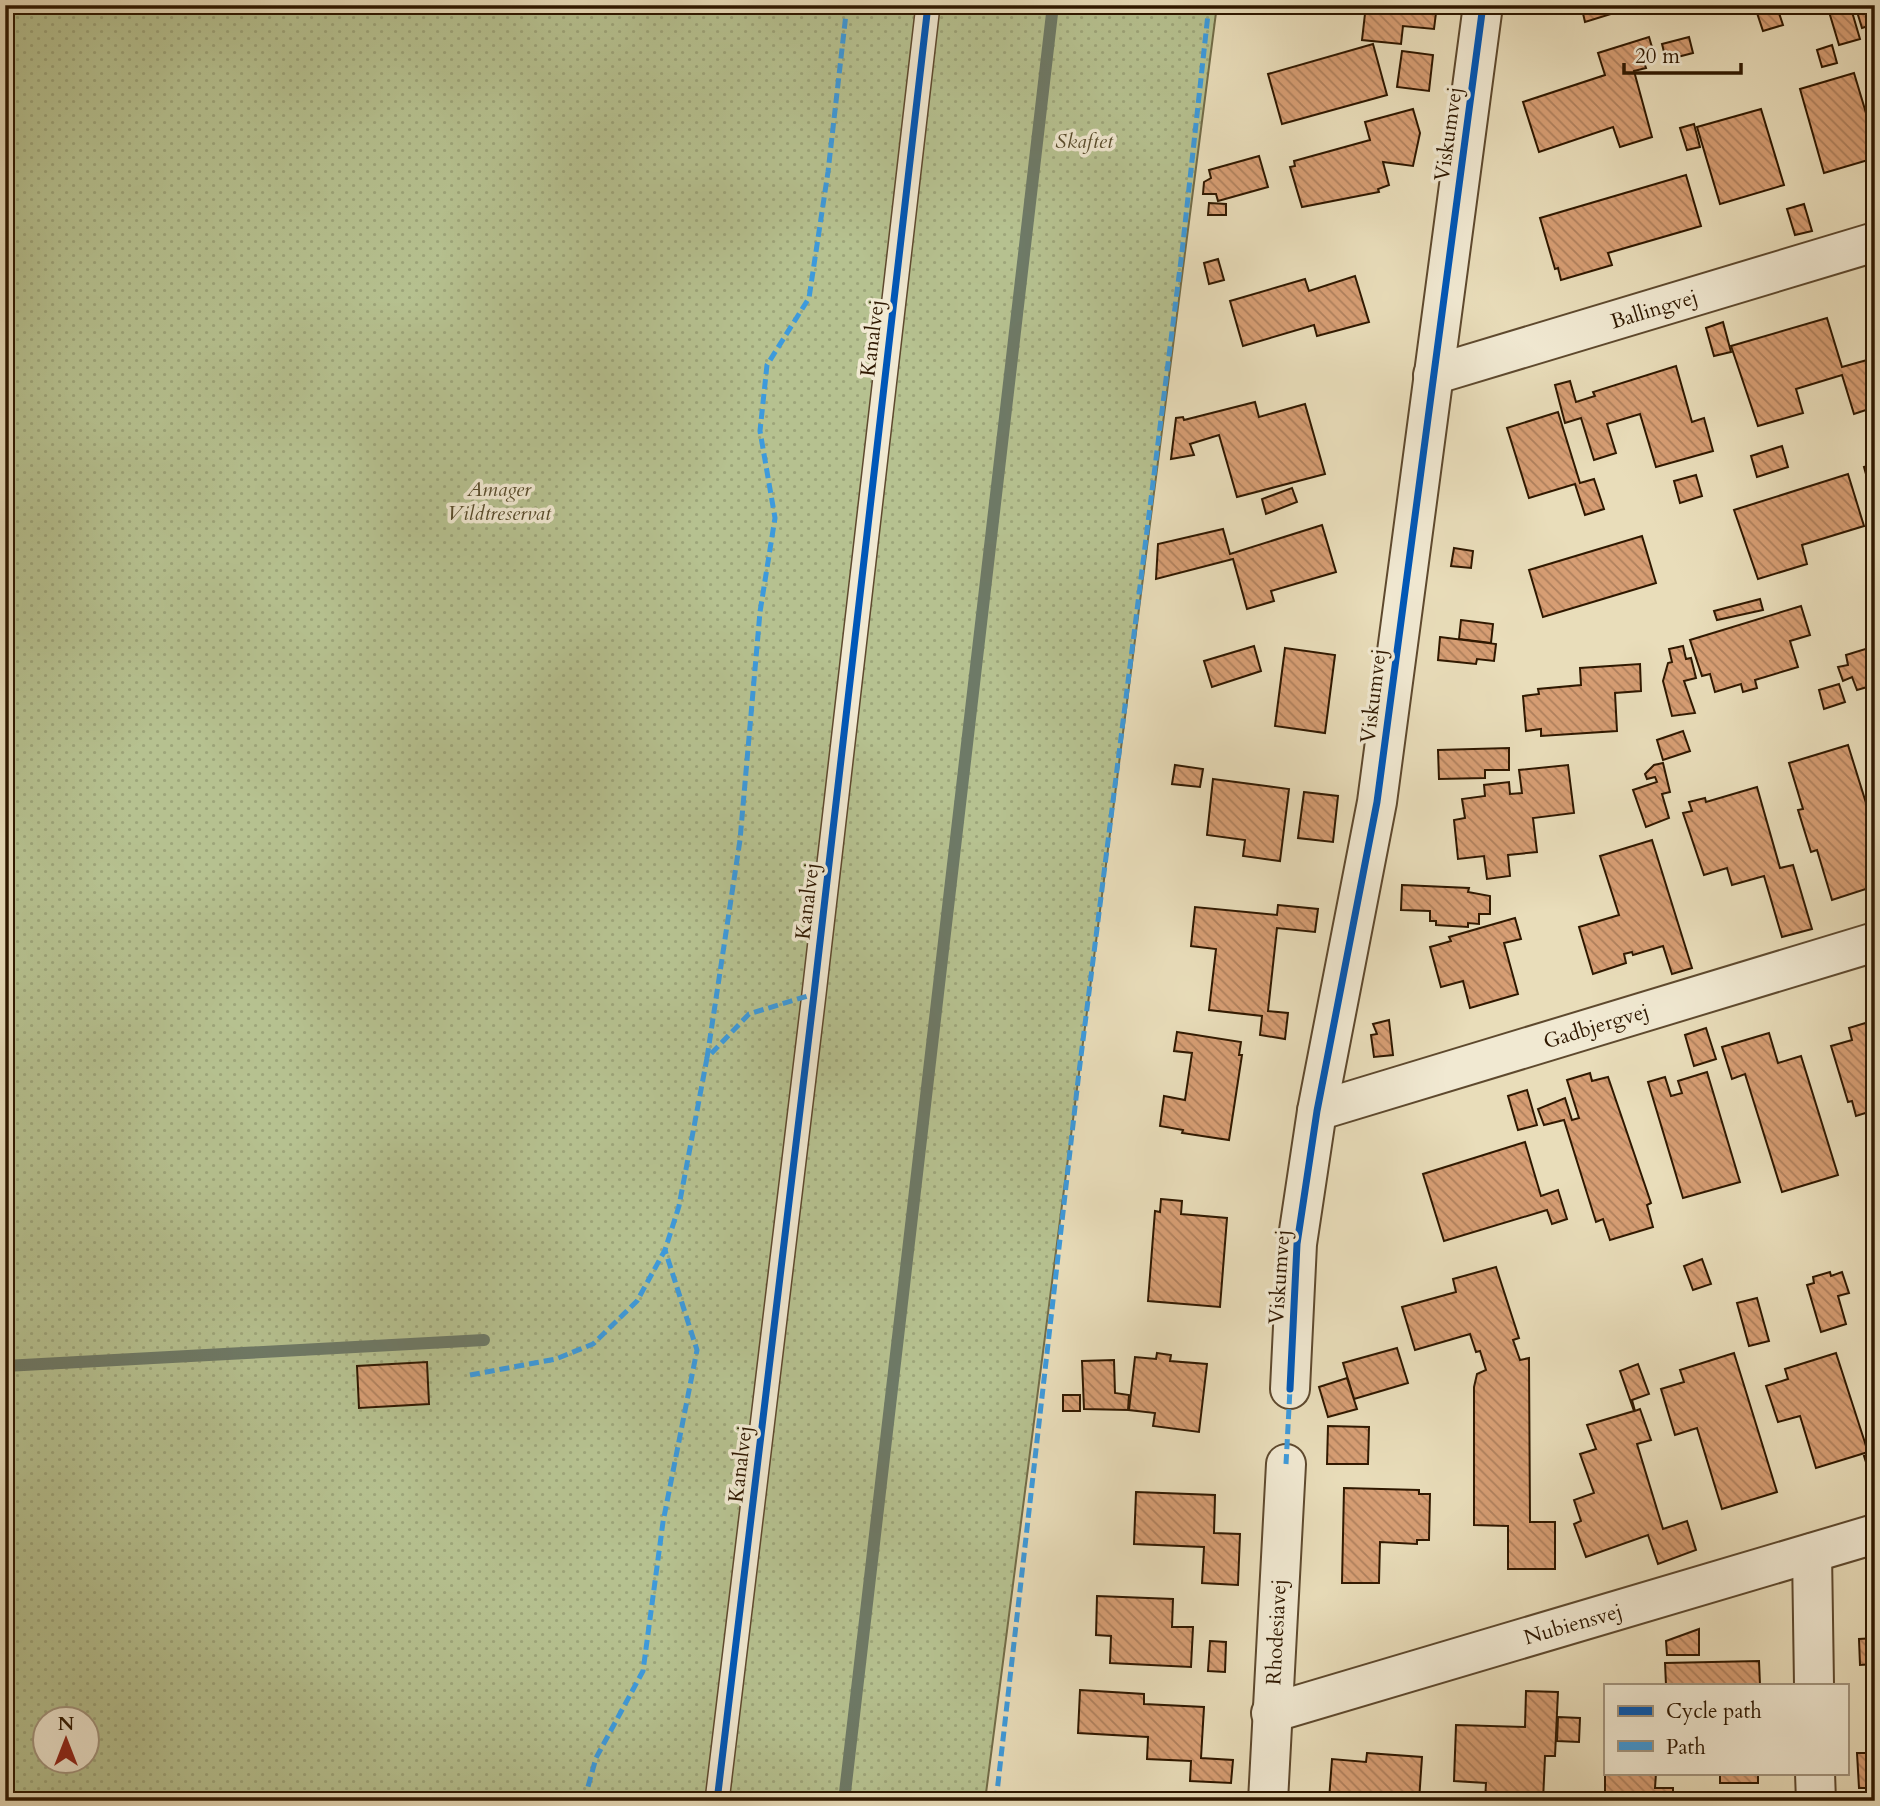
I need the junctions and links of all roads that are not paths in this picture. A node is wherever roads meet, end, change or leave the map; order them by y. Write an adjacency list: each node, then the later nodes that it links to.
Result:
1 (928, 5): 14 (lane, Kanalvej)
2 (1483, 5): 4 (street, Viskumvej)
3 (1875, 242): 4 (street, Ballingvej)
4 (1433, 375): 6 (street, Viskumvej)
5 (1875, 942): 6 (street, Gadbjergvej)
6 (1317, 1111): 7 (street, Viskumvej)
7 (1290, 1389)
8 (1286, 1464): 12 (street, Rhodesiavej)
9 (1875, 1534): 10 (street, Nubiensvej)
10 (1812, 1553): 11 (street); 12 (street, Nubiensvej)
11 (1814, 1684)
12 (1271, 1713): 15 (street, Rhodesiavej)
13 (1815, 1774): 16 (street)
14 (717, 1801)
15 (1268, 1801)
16 (1816, 1801)

